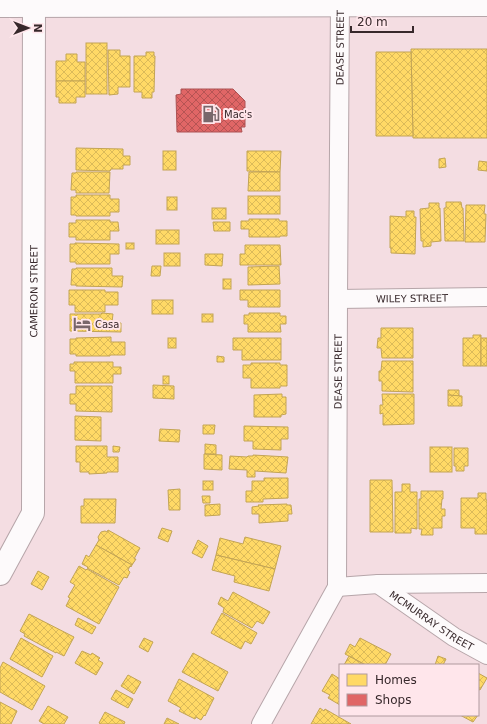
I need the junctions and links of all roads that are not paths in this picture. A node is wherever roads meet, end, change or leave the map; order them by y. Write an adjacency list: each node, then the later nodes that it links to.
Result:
1 (340, 2): 2 (street); 3 (street); 6 (street, DEASE STREET)
2 (34, 3): 4 (street); 7 (street, CAMERON STREET)
3 (487, 5)
4 (0, 6)
5 (487, 297): 6 (street, WILEY STREET)
6 (338, 299): 10 (street, DEASE STREET)
7 (0, 574)
8 (487, 583): 9 (street)
9 (378, 584): 10 (street); 11 (street, MCMURRAY STREET)
10 (337, 587): 12 (street, DEASE STREET)
11 (487, 655)
12 (261, 724)

